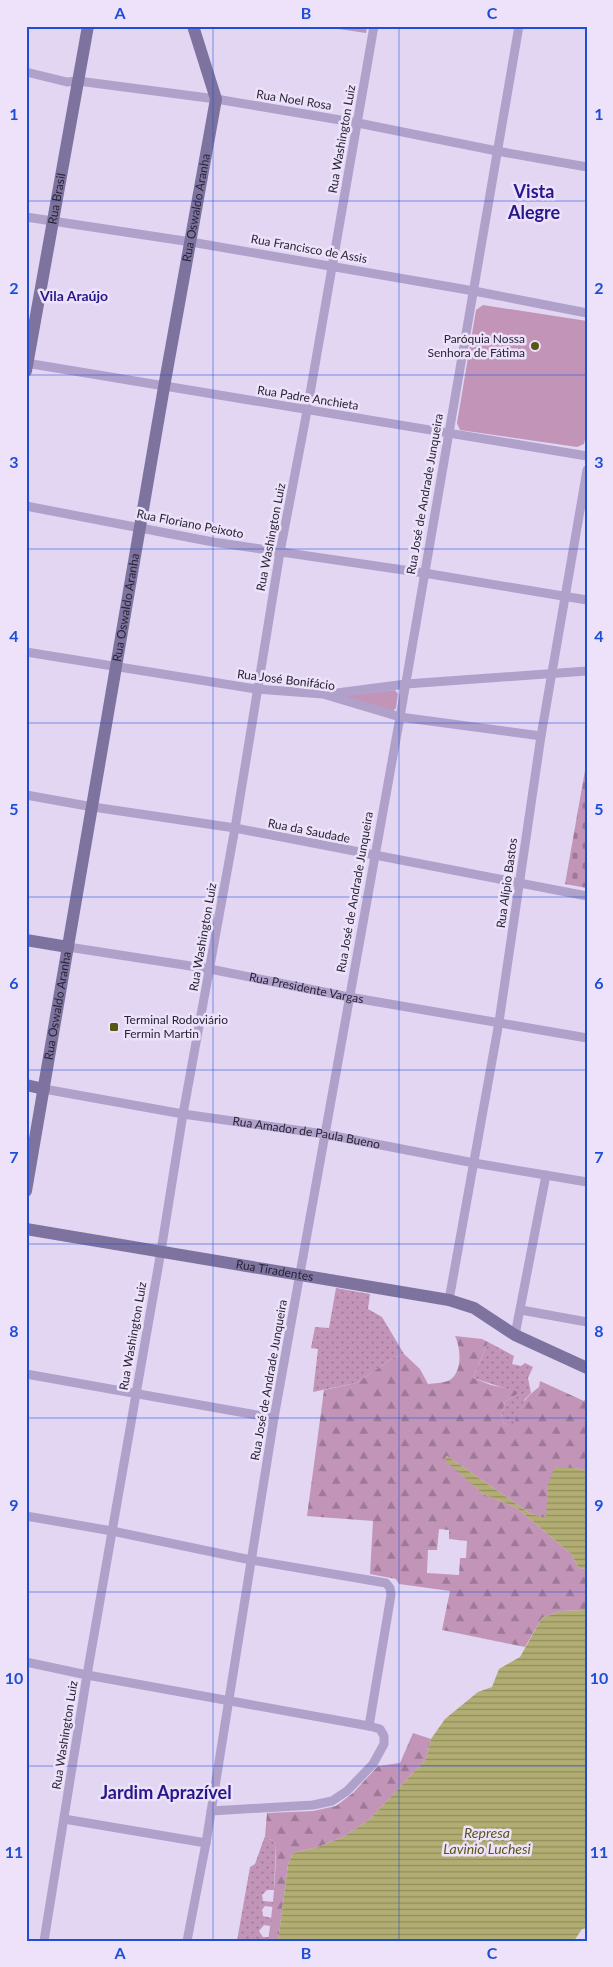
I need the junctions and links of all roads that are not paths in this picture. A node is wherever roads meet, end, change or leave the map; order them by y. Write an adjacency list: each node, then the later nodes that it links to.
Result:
1 (88, 26): 6 (street, Rua Brasil)
2 (193, 26): 7 (street, Rua Oswaldo Aranha)
3 (374, 26): 8 (street, Rua Washington Luiz)
4 (519, 26): 9 (street, Rua José de Andrade Junqueira)
5 (26, 72): 6 (street, Rua Noel Rosa)
6 (78, 82): 7 (street, Rua Noel Rosa); 12 (street, Rua Brasil)
7 (216, 99): 8 (street, Rua Noel Rosa); 13 (street, Rua Oswaldo Aranha)
8 (358, 123): 9 (street, Rua Noel Rosa); 14 (street, Rua Washington Luiz)
9 (497, 151): 10 (street, Rua Noel Rosa); 15 (street, Rua José de Andrade Junqueira)
10 (587, 167)
11 (26, 217): 12 (street, Rua Francisco de Assis)
12 (54, 222): 13 (street, Rua Francisco de Assis); 17 (street, Rua Brasil)
13 (191, 242): 14 (street, Rua Francisco de Assis); 18 (street, Rua Oswaldo Aranha)
14 (331, 266): 15 (street, Rua Francisco de Assis); 19 (street, Rua Washington Luiz)
15 (474, 291): 16 (street, Rua Francisco de Assis); 20 (street, Rua José de Andrade Junqueira)
16 (587, 313)
17 (27, 366): 18 (street, Rua Padre Anchieta)
18 (164, 387): 19 (street, Rua Padre Anchieta); 24 (street, Rua Oswaldo Aranha)
19 (308, 411): 20 (street, Rua Padre Anchieta); 25 (street, Rua Washington Luiz)
20 (449, 433): 21 (street, Rua Padre Anchieta); 26 (street, Rua José de Andrade Junqueira)
21 (587, 456)
22 (587, 470): 27 (street, Rua Alípio Bastos)
23 (26, 506): 24 (street, Rua Floriano Peixoto)
24 (141, 527): 25 (street, Rua Floriano Peixoto); 30 (street, Rua Oswaldo Aranha)
25 (280, 552): 26 (street, Rua Floriano Peixoto); 34 (street, Rua Washington Luiz)
26 (424, 573): 27 (street, Rua Floriano Peixoto); 33 (street, Rua José de Andrade Junqueira)
27 (566, 596): 28 (street, Rua Floriano Peixoto); 32 (street, Rua Alípio Bastos)
28 (587, 600)
29 (26, 652): 30 (street, Rua José Bonifácio)
30 (117, 666): 34 (street, Rua José Bonifácio); 39 (street, Rua Oswaldo Aranha)
31 (587, 671): 32 (street)
32 (552, 674): 33 (street); 37 (street, Rua Alípio Bastos)
33 (406, 684): 35 (street); 36 (street, Rua José de Andrade Junqueira)
34 (256, 690): 35 (street, Rua José Bonifácio); 40 (street, Rua Washington Luiz)
35 (323, 694): 36 (street, Rua José Bonifácio)
36 (400, 717): 37 (street, Rua José Bonifácio); 41 (street, Rua José de Andrade Junqueira)
37 (541, 736): 42 (street, Rua Alípio Bastos)
38 (26, 795): 39 (street, Rua da Saudade)
39 (93, 807): 40 (street, Rua da Saudade); 45 (street, Rua Oswaldo Aranha)
40 (235, 828): 41 (street, Rua da Saudade); 46 (street, Rua Washington Luiz)
41 (374, 856): 42 (street, Rua da Saudade); 47 (street, Rua José de Andrade Junqueira)
42 (520, 884): 43 (street, Rua da Saudade); 48 (street, Rua Alípio Bastos)
43 (587, 896)
44 (26, 940): 45 (street, Rua Presidente Vargas)
45 (68, 947): 46 (street, Rua Presidente Vargas); 51 (street, Rua Oswaldo Aranha)
46 (210, 969): 47 (street, Rua Presidente Vargas); 52 (street, Rua Washington Luiz)
47 (349, 997): 48 (street, Rua Presidente Vargas); 53 (street, Rua José de Andrade Junqueira)
48 (499, 1022): 49 (street, Rua Presidente Vargas); 54 (street, Rua Alípio Bastos)
49 (587, 1038)
50 (26, 1085): 51 (street, Rua Amador de Paula Bueno)
51 (44, 1089): 52 (street, Rua Amador de Paula Bueno); 57 (street, Rua Oswaldo Aranha)
52 (183, 1114): 53 (street, Rua Amador de Paula Bueno); 59 (street, Rua Washington Luiz)
53 (324, 1134): 54 (street, Rua Amador de Paula Bueno); 60 (street, Rua José de Andrade Junqueira)
54 (474, 1163): 55 (street, Rua Amador de Paula Bueno); 61 (street, Rua Alípio Bastos)
55 (546, 1175): 56 (street, Rua Amador de Paula Bueno); 62 (street)
56 (587, 1182)
57 (26, 1191)
58 (26, 1229): 59 (street, Rua Tiradentes)
59 (161, 1251): 60 (street, Rua Tiradentes); 67 (street, Rua Washington Luiz)
60 (300, 1276): 61 (street, Rua Tiradentes); 68 (street, Rua José de Andrade Junqueira)
61 (449, 1300): 64 (street, Rua Tiradentes)
62 (521, 1310): 63 (street); 64 (street)
63 (587, 1322)
64 (515, 1336): 65 (street, Rua Tiradentes)
65 (587, 1368)
66 (26, 1374): 67 (street)
67 (136, 1394): 68 (street); 70 (street, Rua Washington Luiz)
68 (274, 1418): 71 (street, Rua José de Andrade Junqueira)
69 (26, 1516): 70 (street)
70 (112, 1531): 71 (street); 73 (street, Rua Washington Luiz)
71 (252, 1560): 74 (street, Rua José de Andrade Junqueira); 75 (street)
72 (26, 1662): 73 (street)
73 (87, 1675): 74 (street); 77 (street, Rua Washington Luiz)
74 (229, 1700): 75 (street); 76 (street, Rua José de Andrade Junqueira)
75 (369, 1726): 76 (street)
76 (210, 1811): 78 (street, Rua José de Andrade Junqueira)
77 (64, 1819): 78 (street); 79 (street, Rua Washington Luiz)
78 (206, 1843): 80 (street, Rua José de Andrade Junqueira)
79 (44, 1941)
80 (187, 1941)

